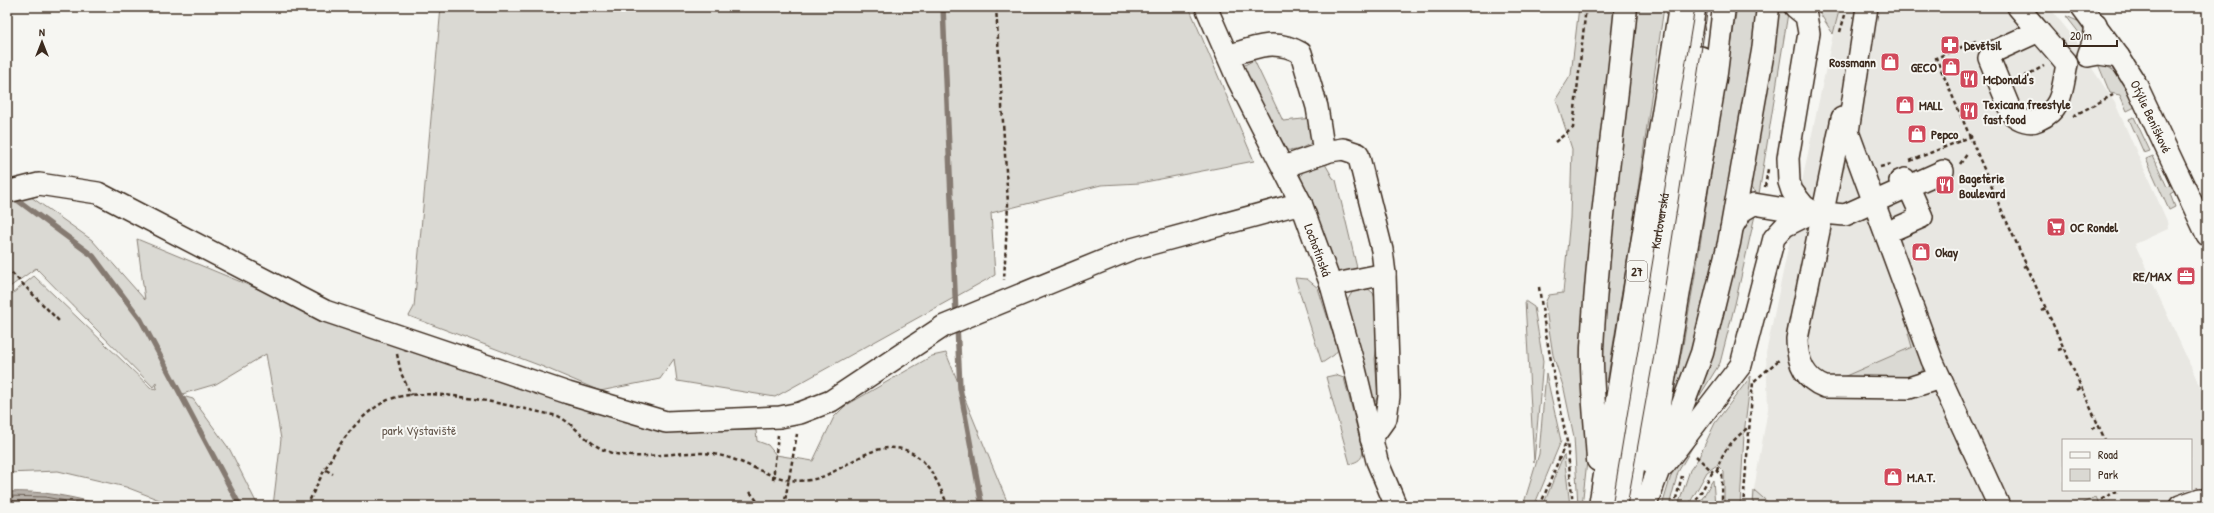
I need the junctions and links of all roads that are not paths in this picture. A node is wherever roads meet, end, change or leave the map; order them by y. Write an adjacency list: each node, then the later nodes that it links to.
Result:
1 (1206, 7): 14 (street, Lochotínská)
2 (1626, 7): 38 (main road)
3 (1680, 7): 38 (main road, Karlovarská / 27)
4 (1695, 7): 39 (street, Karlovarská)
5 (1708, 7): 40 (street, Karlovarská)
6 (1724, 7): 41 (main road)
7 (1768, 7): 22 (main road)
8 (1795, 7): 27 (street)
9 (1867, 7): 24 (street)
10 (2018, 7): 13 (street)
11 (2082, 7): 12 (street, Otýlie Beníškové)
12 (2096, 24): 15 (street); 16 (street, Otýlie Beníškové)
13 (2039, 31): 17 (street); 17 (street)
14 (1228, 56): 19 (street); 20 (street, Lochotínská)
15 (2088, 56): 16 (street); 17 (street)
16 (2119, 57): 30 (street, Otýlie Beníškové)
17 (2067, 64)
18 (1848, 89): 27 (street)
19 (1324, 153): 20 (street); 31 (street)
20 (1284, 166): 25 (street, Lochotínská)
21 (1943, 171): 24 (street)
22 (1741, 172): 26 (street); 29 (main road)
23 (7, 192): 25 (street)
24 (1878, 196): 27 (street); 28 (street); 33 (street)
25 (1301, 203): 32 (street, Lochotínská)
26 (1762, 204): 27 (street); 29 (street)
27 (1818, 214): 33 (street); 35 (street)
28 (1897, 228)
29 (1731, 229): 35 (main road)
30 (2207, 235)
31 (1385, 274): 32 (street); 34 (street)
32 (1331, 285): 34 (street, Lochotínská)
33 (1933, 381): 42 (street)
34 (1372, 439): 37 (street, Lochotínská)
35 (1654, 479): 41 (main road)
36 (2200, 499): 43 (street)
37 (1396, 506)
38 (1600, 506)
39 (1612, 506)
40 (1627, 506)
41 (1644, 506)
42 (1999, 506)
43 (2180, 506)

